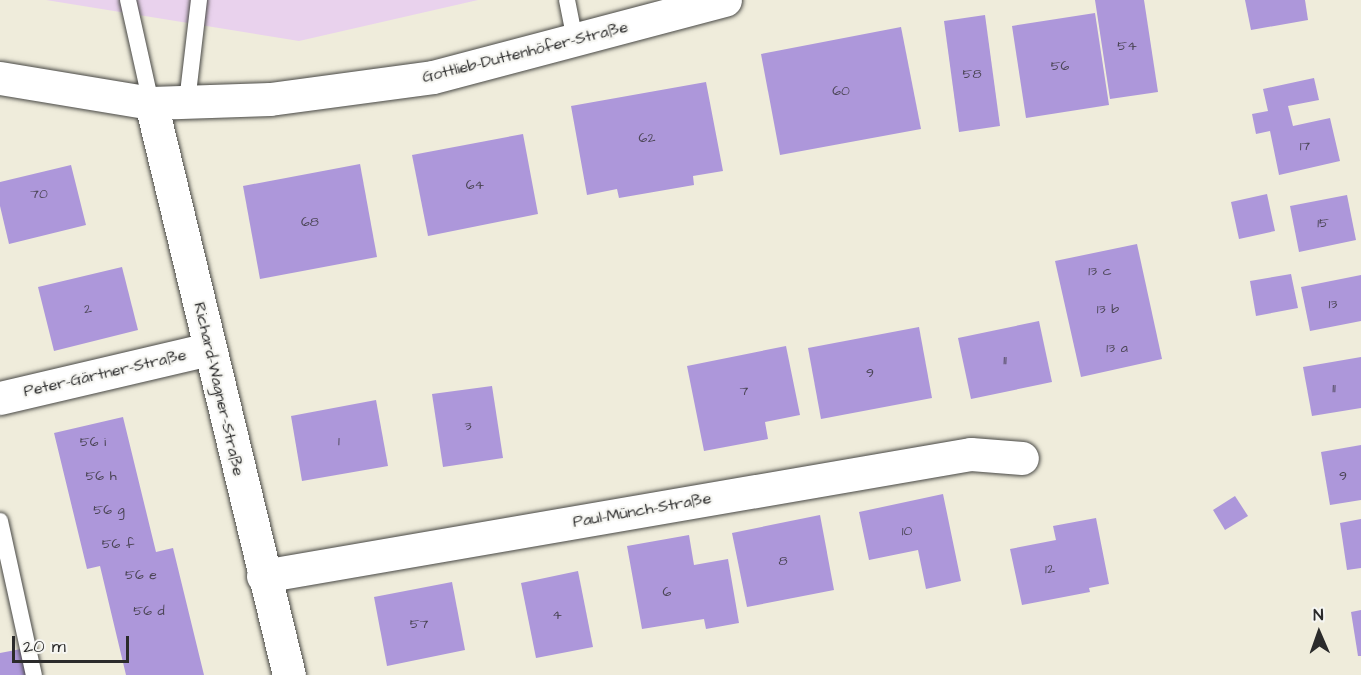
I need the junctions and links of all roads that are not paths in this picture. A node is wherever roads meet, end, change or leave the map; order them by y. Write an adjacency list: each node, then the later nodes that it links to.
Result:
1 (128, 0): 8 (lane)
2 (199, 0): 7 (lane)
3 (567, 0): 5 (lane)
4 (725, 0): 5 (street, Gottlieb-Duttenhöfer-Straße)
5 (575, 40): 7 (street, Gottlieb-Duttenhöfer-Straße)
6 (0, 78): 8 (street, Gottlieb-Duttenhöfer-Straße)
7 (187, 102): 8 (street, Gottlieb-Duttenhöfer-Straße)
8 (151, 103): 9 (street, Richard-Wagner-Straße)
9 (209, 349): 10 (street, Peter-Gärtner-Straße); 13 (street, Richard-Wagner-Straße)
10 (0, 398)
11 (1022, 458): 13 (street, Paul-Münch-Straße)
12 (0, 521): 14 (lane)
13 (263, 576): 15 (street, Richard-Wagner-Straße)
14 (34, 675)
15 (289, 675)

